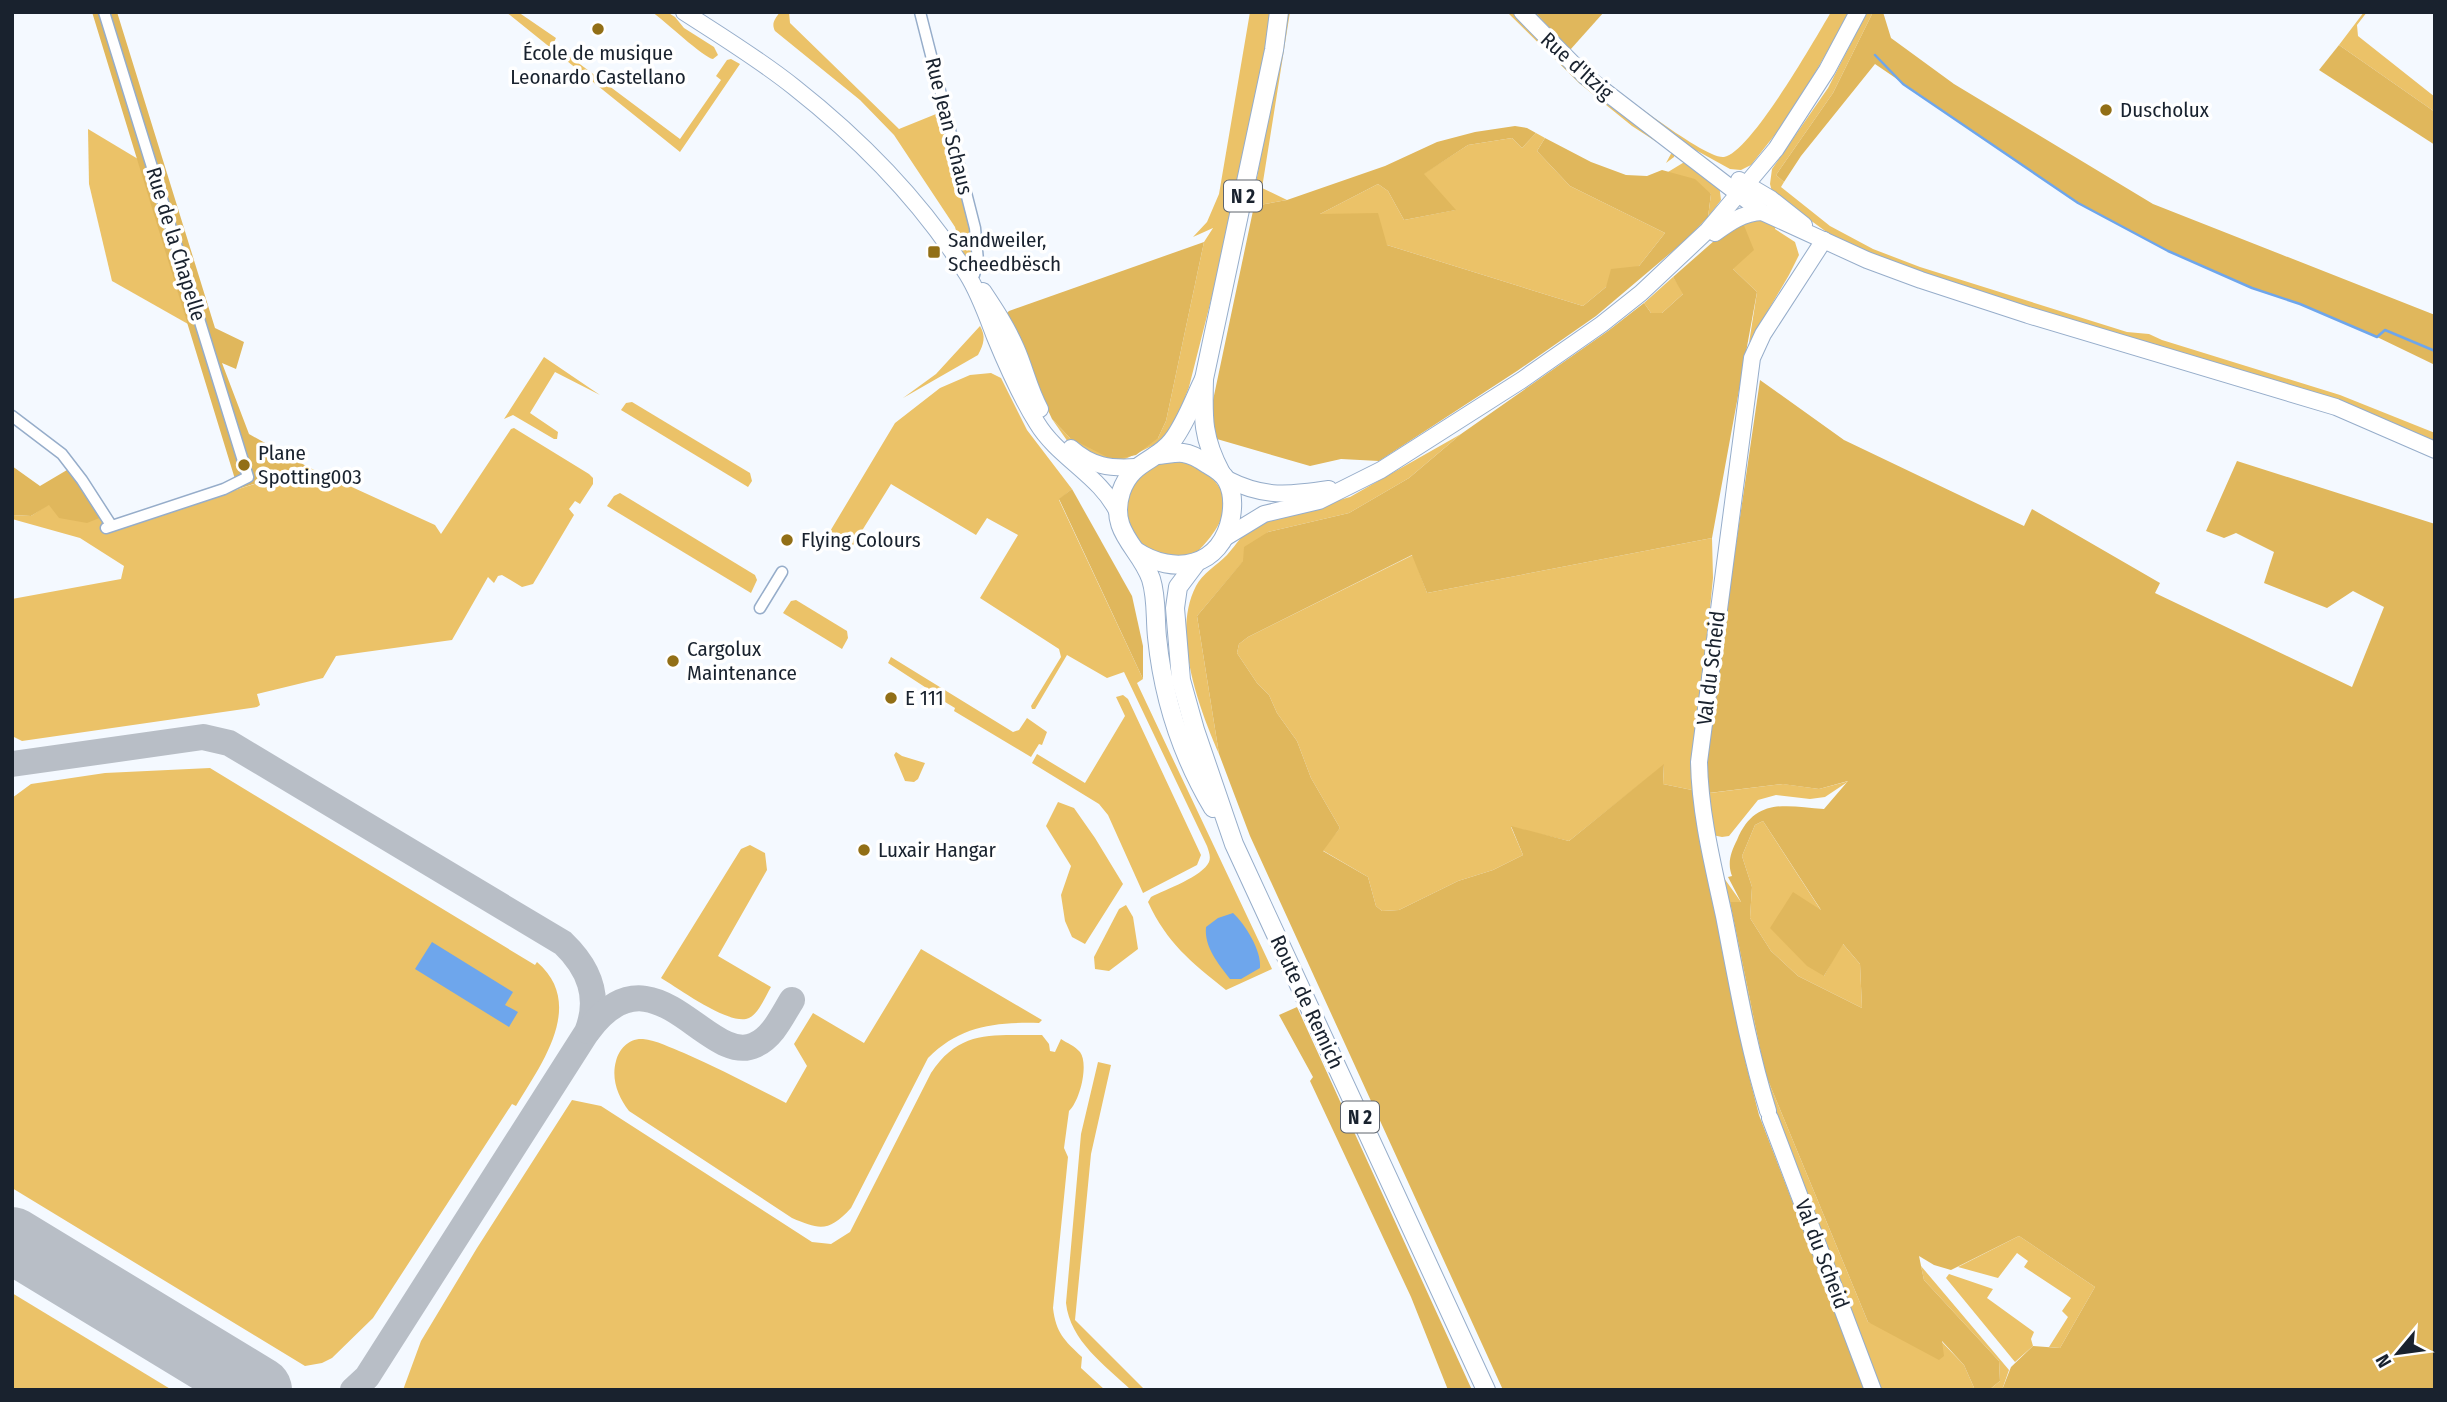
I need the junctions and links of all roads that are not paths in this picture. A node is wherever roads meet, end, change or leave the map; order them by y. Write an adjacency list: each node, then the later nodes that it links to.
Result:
1 (104, 12): 18 (street, Rue de la Chapelle)
2 (684, 12): 15 (main road)
3 (920, 12): 15 (street, Rue Jean Schaus)
4 (1279, 12): 17 (main road, N 2)
5 (1522, 12): 7 (main road, Rue d'Itzig)
6 (1858, 12): 8 (main road)
7 (1636, 117): 9 (main road, Rue d'Itzig); 10 (main road, Rue d'Itzig)
8 (1761, 168): 10 (main road); 11 (main road)
9 (1715, 175): 10 (main road, Rue d'Itzig); 12 (main road)
10 (1744, 189): 11 (main road); 12 (main road)
11 (1767, 205): 13 (main road); 14 (main road)
12 (1725, 212): 14 (main road)
13 (1824, 240): 20 (main road); 33 (main road, Val du Scheid)
14 (1679, 259): 24 (main road)
15 (968, 276): 16 (main road); 19 (main road)
16 (1004, 359): 19 (main road); 25 (main road)
17 (1204, 379): 21 (main road, N 2); 23 (main road, N 2)
18 (12, 416)
19 (1054, 432): 22 (main road)
20 (2435, 450)
21 (1154, 455): 22 (main road); 23 (main road)
22 (1136, 467): 25 (main road)
23 (1224, 476): 24 (main road); 26 (main road)
24 (1346, 487): 26 (main road)
25 (1118, 513): 27 (main road)
26 (1223, 539): 28 (main road)
27 (1133, 549): 28 (main road); 31 (main road, Route de Remich / N 2)
28 (1196, 563): 31 (main road, Route de Remich / N 2)
29 (782, 572): 30 (street)
30 (760, 608)
31 (1234, 844): 32 (main road, Route de Remich / N 2)
32 (1486, 1390)
33 (1873, 1390)

